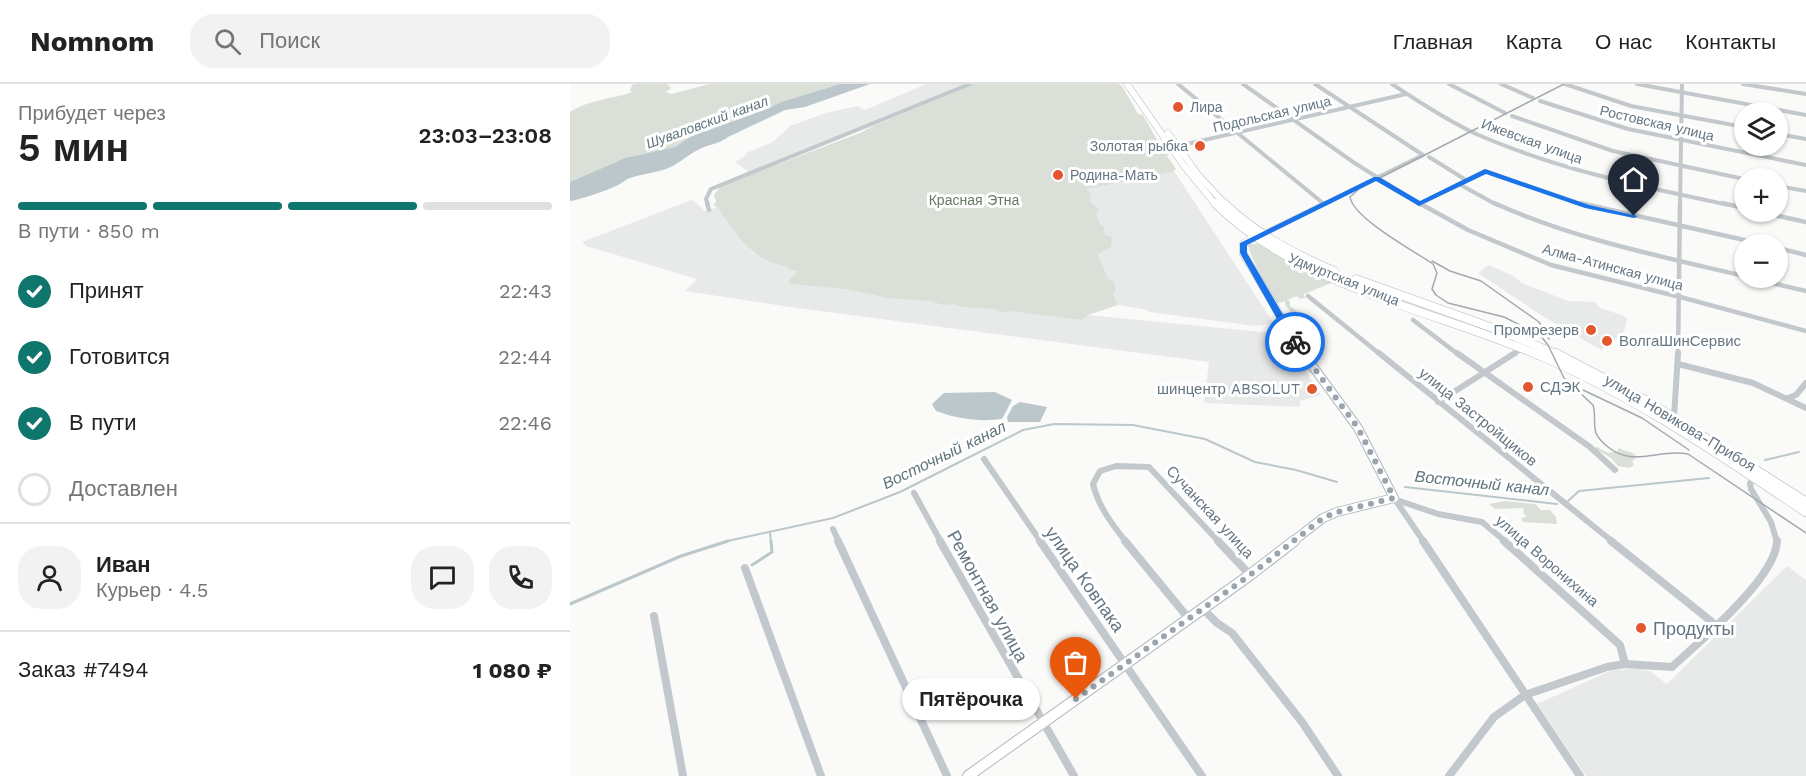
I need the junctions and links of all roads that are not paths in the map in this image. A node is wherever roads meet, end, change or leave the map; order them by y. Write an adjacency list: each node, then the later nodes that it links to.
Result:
1 (970, 84): 44 (street)
2 (1127, 84): 48 (main road, Удмуртская улица)
3 (1133, 84): 30 (main road, Удмуртская улица)
4 (1178, 84): 26 (street)
5 (1243, 84): 24 (street, Алма-Атинская улица)
6 (1315, 84): 19 (street)
7 (1392, 84): 14 (street, Ижевская улица)
8 (1449, 84): 20 (street)
9 (1501, 84): 17 (street)
10 (1565, 84): 23 (street)
11 (1637, 84): 15 (street)
12 (1682, 84): 15 (street)
13 (1743, 84): 16 (street)
14 (1406, 94): 19 (street, Подольская улица); 40 (street, Ижевская улица)
15 (1682, 94): 21 (street); 23 (street)
16 (1806, 94)
17 (1533, 98)
18 (1540, 101): 29 (street, Ростовская улица)
19 (1350, 106): 24 (street, Подольская улица); 35 (street)
20 (1505, 113)
21 (1806, 115)
22 (1512, 116): 32 (street)
23 (1681, 116): 25 (street); 29 (street)
24 (1293, 121): 26 (street, Подольская улица); 35 (street, Алма-Атинская улица)
25 (1734, 125)
26 (1236, 134): 30 (street, Подольская улица); 41 (street)
27 (1788, 136): 28 (street)
28 (1806, 139)
29 (1680, 140): 32 (street); 33 (street, Ростовская улица)
30 (1178, 146): 48 (main road, Удмуртская улица)
31 (1429, 157): 36 (street)
32 (1680, 165): 34 (street); 40 (street)
33 (1806, 165)
34 (1734, 177)
35 (1377, 178): 41 (street); 42 (street, Алма-Атинская улица)
36 (1466, 180): 37 (street); 47 (street)
37 (1459, 184): 42 (street); 52 (street)
38 (1788, 188): 39 (street)
39 (1806, 191)
40 (1681, 195): 43 (street, Ижевская улица); 47 (street)
41 (1324, 204): 48 (street)
42 (1419, 204): 57 (street, Алма-Атинская улица)
43 (1734, 206)
44 (709, 210)
45 (1788, 218): 46 (street)
46 (1806, 222)
47 (1681, 226): 49 (street); 52 (street)
48 (1258, 236): 60 (main road, Удмуртская улица); 61 (main road, Удмуртская улица); 74 (street)
49 (1734, 238)
50 (1788, 250): 51 (street)
51 (1806, 255)
52 (1680, 261): 53 (street); 57 (street)
53 (1734, 274)
54 (1788, 287): 55 (street)
55 (1806, 291)
56 (1308, 296): 67 (street, улица Застройщиков)
57 (1679, 297): 59 (street, Алма-Атинская улица); 63 (street)
58 (1413, 320): 64 (street)
59 (1806, 331)
60 (1523, 348): 62 (main road, Удмуртская улица); 64 (street)
61 (1551, 351): 69 (main road, улица Новикова-Прибоя)
62 (1556, 362): 72 (main road, улица Новикова-Прибоя)
63 (1678, 364): 66 (street); 69 (street)
64 (1485, 374): 67 (street); 71 (street)
65 (1806, 383): 66 (street)
66 (1788, 398): 68 (street)
67 (1438, 402): 83 (street, улица Застройщиков)
68 (1806, 408)
69 (1674, 417): 75 (main road, улица Новикова-Прибоя)
70 (984, 459): 84 (street, улица Ковпака)
71 (1615, 470)
72 (1755, 478): 76 (main road, улица Новикова-Прибоя); 83 (street)
73 (914, 493): 87 (street, Ремонтная улица)
74 (1394, 498): 79 (street); 85 (street, улица Воронихина); 86 (street)
75 (1806, 501)
76 (1806, 512)
77 (833, 529): 90 (street)
78 (745, 568): 89 (street)
79 (1250, 575): 80 (street); 82 (street, Сучанская улица)
80 (1203, 609): 82 (street); 94 (street)
81 (654, 616): 88 (street)
82 (1190, 619): 84 (street)
83 (1717, 626): 85 (street)
84 (1126, 664): 87 (street); 93 (street, улица Ковпака)
85 (1625, 664): 86 (street)
86 (1525, 695): 95 (street); 96 (street)
87 (1042, 722): 91 (street); 92 (street, Ремонтная улица)
88 (683, 776)
89 (821, 776)
90 (947, 776)
91 (968, 776)
92 (1074, 776)
93 (1202, 776)
94 (1338, 776)
95 (1449, 776)
96 (1580, 776)

